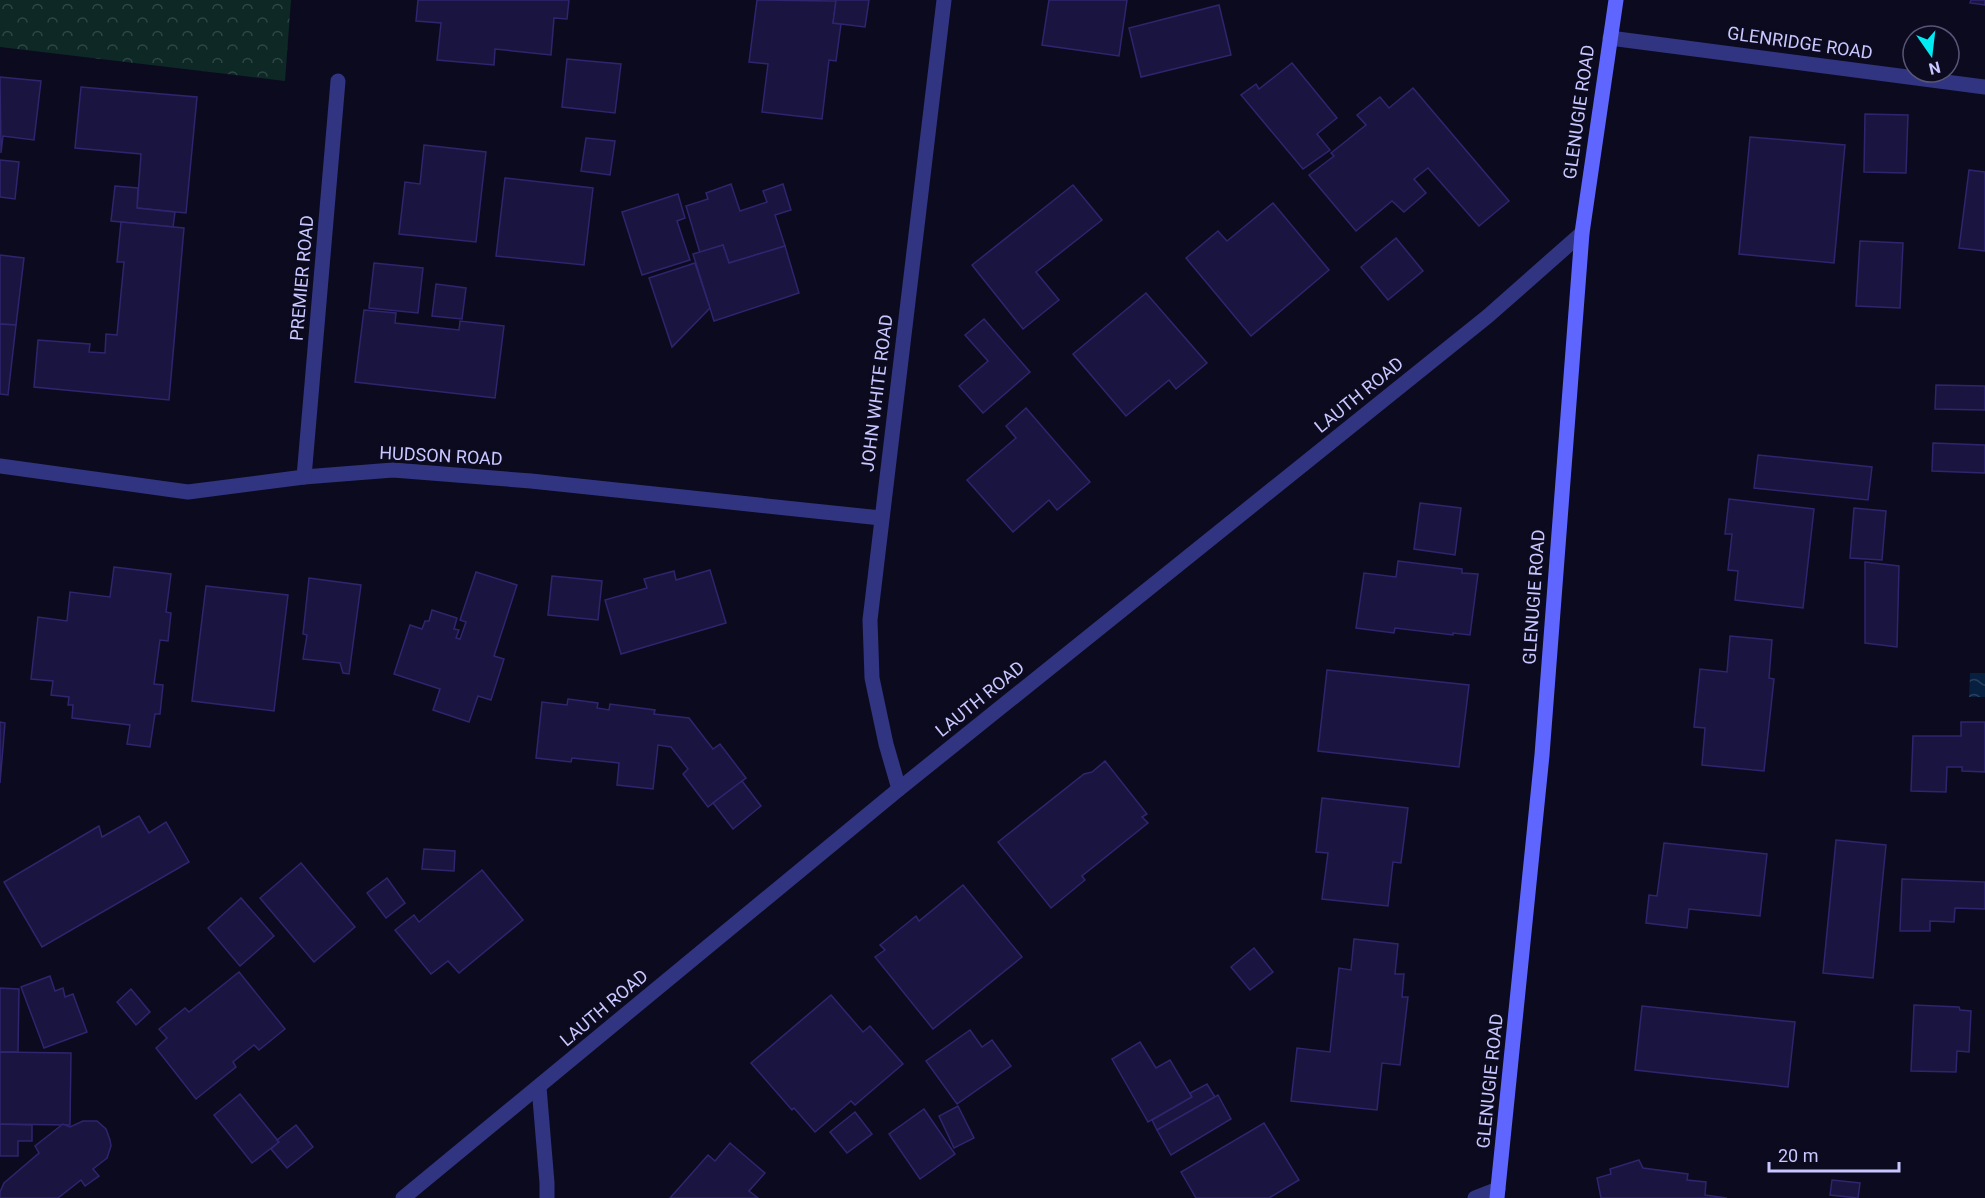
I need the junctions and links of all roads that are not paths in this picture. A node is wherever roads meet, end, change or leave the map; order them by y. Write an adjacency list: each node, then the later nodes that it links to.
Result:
1 (944, 0): 9 (street, JOHN WHITE ROAD)
2 (1616, 0): 3 (street, GLENUGIE ROAD)
3 (1610, 38): 5 (street, GLENRIDGE ROAD); 6 (street, GLENUGIE ROAD)
4 (338, 81): 8 (street, PREMIER ROAD)
5 (1985, 87)
6 (1582, 232): 10 (street, LAUTH ROAD); 12 (street, GLENUGIE ROAD)
7 (0, 466): 8 (street, HUDSON ROAD)
8 (304, 477): 9 (street, HUDSON ROAD)
9 (881, 518): 10 (street, JOHN WHITE ROAD)
10 (899, 789): 11 (street, LAUTH ROAD)
11 (539, 1087): 13 (street, LAUTH ROAD); 14 (street)
12 (1498, 1193): 15 (street)
13 (403, 1198)
14 (547, 1198)
15 (1475, 1198)

